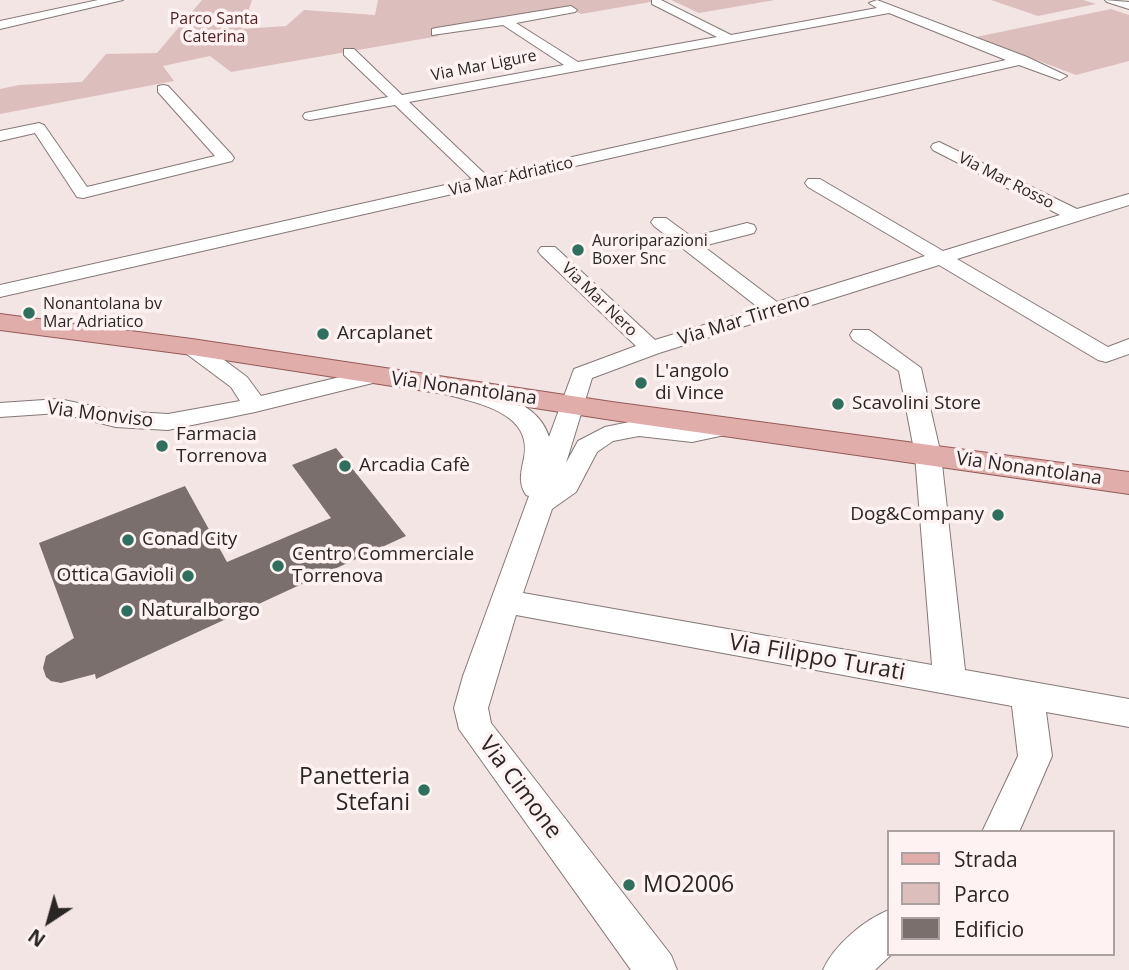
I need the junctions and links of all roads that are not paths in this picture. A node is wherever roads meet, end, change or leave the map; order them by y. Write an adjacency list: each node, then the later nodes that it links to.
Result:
1 (117, 0): 9 (street)
2 (867, 0): 6 (street)
3 (1111, 0): 5 (street)
4 (656, 2): 11 (street)
5 (1129, 6)
6 (890, 9): 11 (street, Via Mar Ligure); 13 (street)
7 (571, 10): 8 (street)
8 (505, 21): 10 (street); 14 (street, Via Mar Ligure)
9 (0, 26)
10 (436, 32)
11 (730, 38): 14 (street, Via Mar Ligure)
12 (349, 52): 17 (street)
13 (1022, 60): 15 (street); 21 (street, Via Mar Adriatico)
14 (576, 67): 17 (street, Via Mar Ligure)
15 (1060, 76)
16 (163, 89): 19 (street)
17 (399, 100): 18 (street, Via Mar Ligure); 21 (street)
18 (310, 117)
19 (0, 136)
20 (939, 147): 24 (street, Via Mar Rosso)
21 (485, 183): 30 (street, Via Mar Adriatico)
22 (814, 183): 29 (street)
23 (1129, 199): 24 (street, Via Mar Tirreno)
24 (1074, 215): 29 (street, Via Mar Tirreno)
25 (660, 222): 27 (street)
26 (747, 229): 27 (street)
27 (689, 244): 31 (street)
28 (548, 251): 36 (street, Via Mar Nero)
29 (938, 259): 31 (street, Via Mar Tirreno); 34 (street)
30 (0, 291)
31 (776, 311): 36 (street, Via Mar Tirreno)
32 (0, 322): 35 (main road, Via Nonantolana)
33 (862, 335): 45 (street, Via Nonantolana)
34 (1129, 346)
35 (192, 347): 37 (street); 38 (main road, Via Nonantolana)
36 (650, 348): 41 (street, Via Mar Tirreno)
37 (225, 373): 40 (street); 43 (street)
38 (373, 376): 39 (main road, Via Nonantolana); 40 (street, Via Monviso)
39 (445, 386): 41 (main road, Via Nonantolana); 47 (street)
40 (255, 405): 43 (street, Via Monviso)
41 (570, 405): 44 (main road, Via Nonantolana); 47 (street, Via Cimone)
42 (0, 410): 43 (street, Via Monviso)
43 (199, 416)
44 (725, 427): 45 (main road, Via Nonantolana); 47 (street)
45 (928, 455): 46 (main road, Via Nonantolana); 49 (street, Via Nonantolana)
46 (1129, 483)
47 (540, 505): 48 (street, Via Cimone)
48 (506, 602): 49 (street, Via Filippo Turati); 54 (street, Via Cimone)
49 (950, 682): 50 (street, Via Filippo Turati)
50 (1027, 694): 51 (street, Via Filippo Turati); 52 (street)
51 (1129, 713)
52 (1001, 830)
53 (888, 931): 55 (street)
54 (656, 970)
55 (844, 970)

